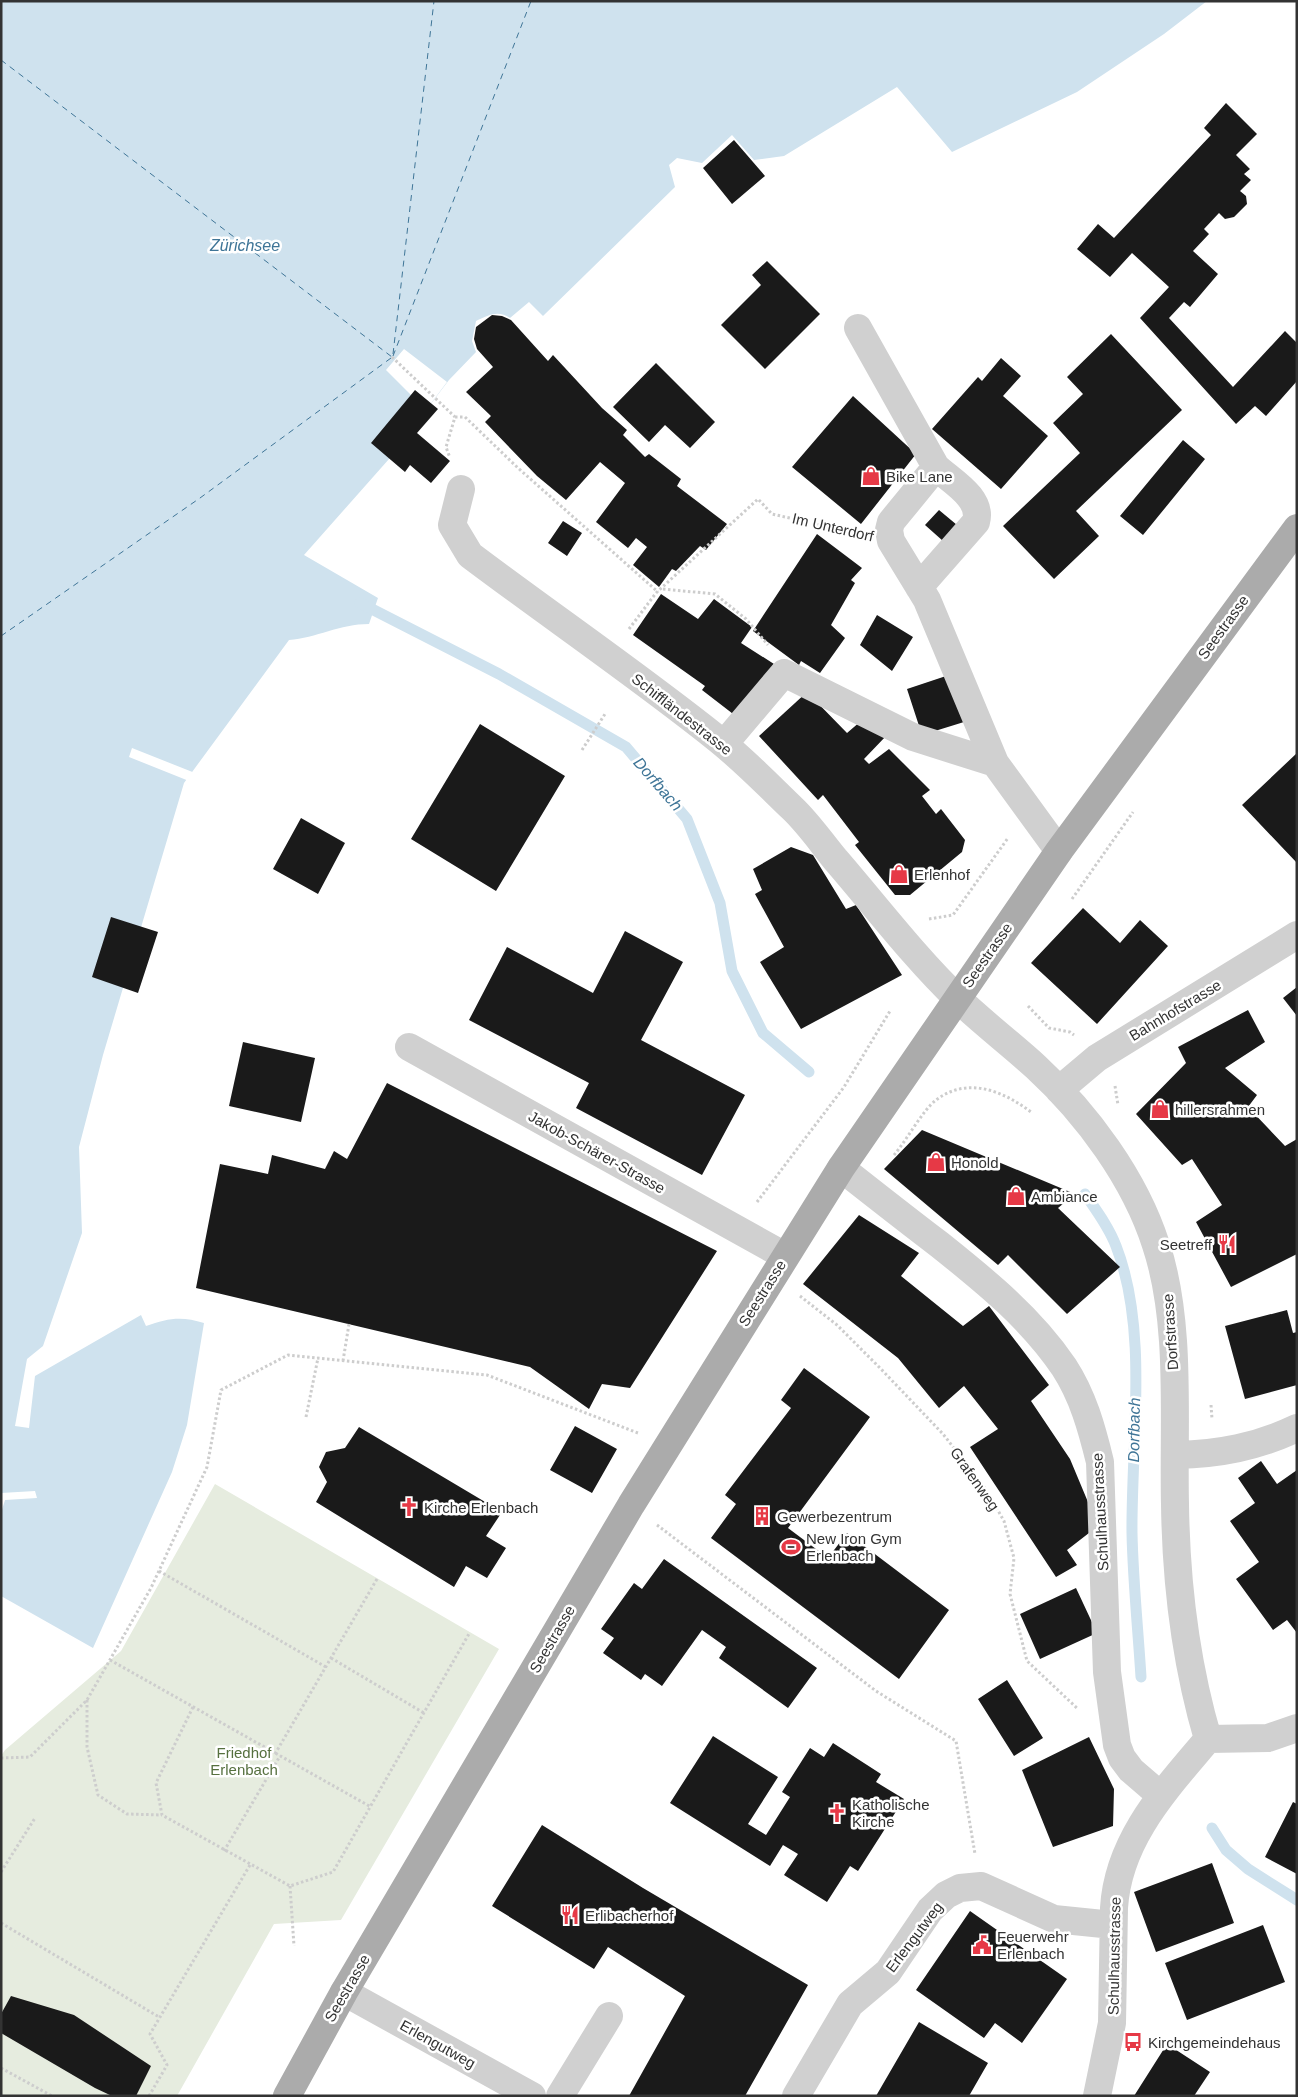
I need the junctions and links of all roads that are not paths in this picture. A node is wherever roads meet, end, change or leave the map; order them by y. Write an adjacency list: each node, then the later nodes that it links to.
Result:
1 (858, 328): 2 (street)
2 (936, 467): 5 (street, Im Unterdorf); 5 (street)
3 (461, 489): 6 (street, Schiffländestrasse)
4 (1297, 528): 8 (main road, Seestrasse)
5 (920, 587): 7 (street, Im Unterdorf)
6 (724, 744): 7 (street); 10 (street, Schiffländestrasse)
7 (995, 763): 8 (street, Im Unterdorf)
8 (1059, 850): 10 (main road, Seestrasse)
9 (1297, 935): 12 (street, Bahnhofstrasse)
10 (957, 998): 12 (street, Dorfstrasse); 13 (main road, Seestrasse)
11 (409, 1047): 14 (street, Jakob-Schärer-Strasse)
12 (1059, 1090): 16 (street, Dorfstrasse)
13 (841, 1168): 14 (main road, Seestrasse); 19 (street, Schulhausstrasse)
14 (778, 1267): 21 (main road, Seestrasse)
15 (1297, 1428): 16 (street)
16 (1176, 1455): 18 (street, Dorfstrasse)
17 (1295, 1731): 18 (street)
18 (1208, 1739): 19 (street, Schulhausstrasse)
19 (1160, 1796): 20 (street, Schulhausstrasse)
20 (1113, 1925): 26 (street, Erlengutweg); 27 (street, Schulhausstrasse)
21 (344, 1992): 23 (main road, Seestrasse); 24 (street, Erlengutweg)
22 (609, 2016): 25 (street)
23 (287, 2096)
24 (532, 2096)
25 (560, 2096)
26 (796, 2096)
27 (1097, 2096)

